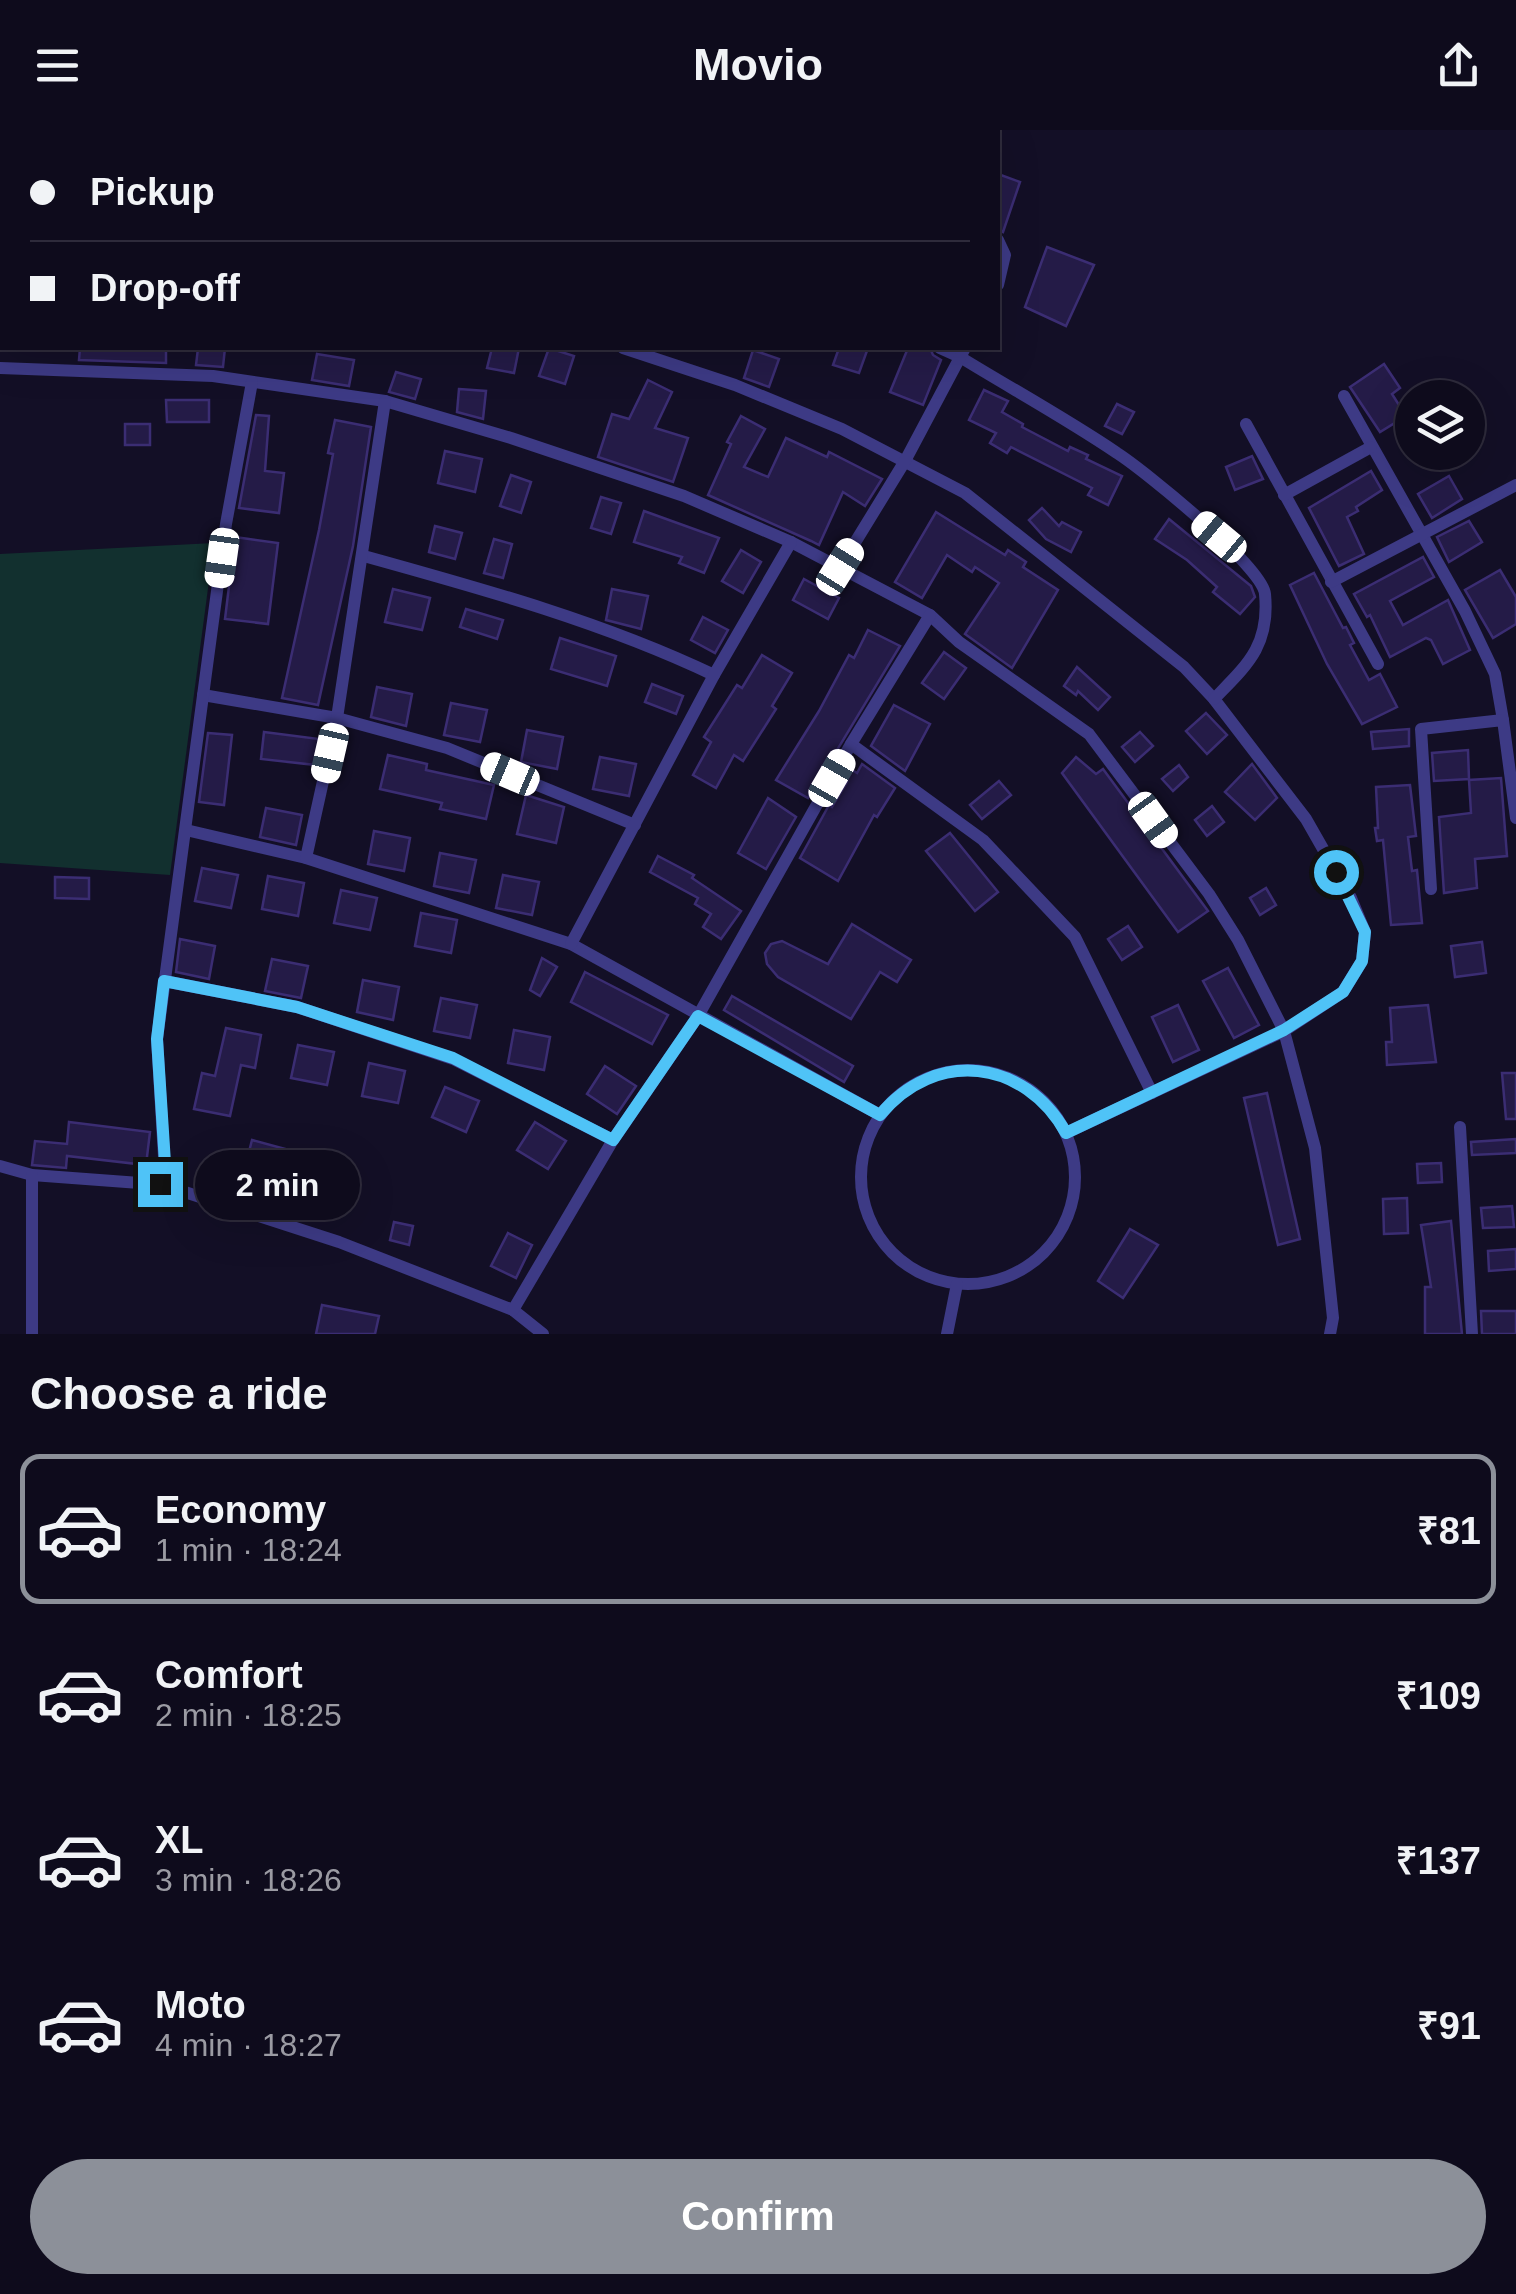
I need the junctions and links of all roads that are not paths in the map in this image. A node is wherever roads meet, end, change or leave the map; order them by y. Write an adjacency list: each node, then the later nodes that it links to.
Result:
1 (1000, 244): 2 (street)
2 (1000, 276)
3 (629, 350): 11 (street)
4 (962, 352): 11 (street); 23 (street)
5 (0, 368): 6 (street)
6 (252, 382): 8 (street); 22 (street)
7 (1344, 396): 10 (street)
8 (385, 402): 15 (street); 16 (street)
9 (1246, 424): 13 (street)
10 (1371, 447): 13 (street); 14 (street)
11 (905, 462): 17 (street); 23 (street)
12 (1516, 485): 14 (street)
13 (1284, 495): 18 (street)
14 (1419, 534): 18 (street); 25 (street)
15 (791, 542): 17 (street); 21 (street)
16 (364, 556): 21 (street); 24 (street)
17 (840, 567): 19 (street)
18 (1331, 582): 20 (street)
19 (930, 615): 26 (street); 35 (street)
20 (1378, 664)
21 (714, 675): 28 (street)
22 (203, 694): 24 (street); 29 (street)
23 (1214, 699): 35 (street)
24 (337, 718): 28 (street); 30 (street)
25 (1503, 720): 27 (street); 31 (street)
26 (851, 744): 34 (street); 36 (street)
27 (1516, 818)
28 (635, 825): 32 (street)
29 (186, 830): 30 (street); 33 (street)
30 (306, 858): 32 (street)
31 (1431, 889)
32 (572, 944): 34 (street)
33 (164, 981): 40 (street); 43 (street)
34 (698, 1016): 37 (street); 40 (street)
35 (1284, 1030): 36 (street); 49 (street)
36 (1152, 1093): 39 (street)
37 (880, 1115): 39 (street); 44 (street)
38 (1460, 1127): 50 (street)
39 (1066, 1133): 44 (street)
40 (613, 1140): 45 (street)
41 (0, 1166): 42 (street)
42 (32, 1175): 43 (street); 46 (street)
43 (160, 1184): 45 (street)
44 (957, 1284): 48 (street)
45 (514, 1310): 47 (street)
46 (32, 1334)
47 (543, 1334)
48 (947, 1334)
49 (1330, 1334)
50 (1472, 1334)

